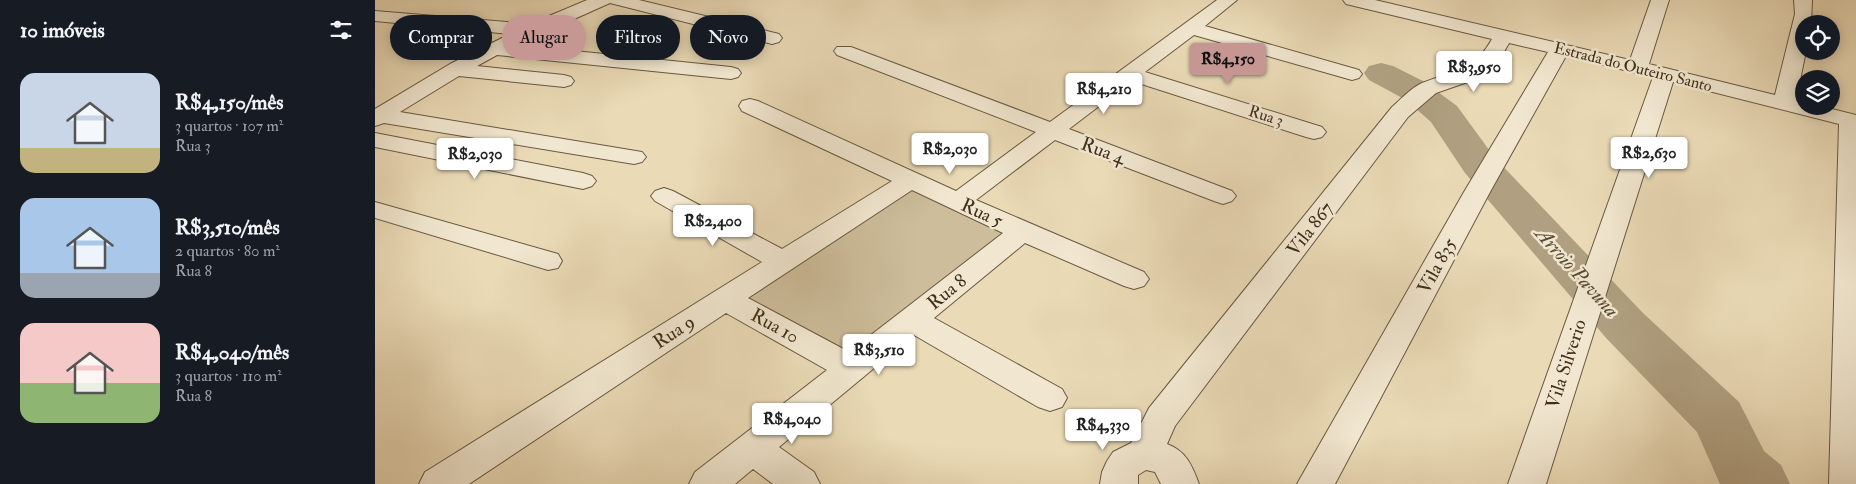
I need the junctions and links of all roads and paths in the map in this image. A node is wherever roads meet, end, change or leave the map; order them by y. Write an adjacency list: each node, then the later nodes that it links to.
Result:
1 (603, 0): 7 (street)
2 (617, 0): 12 (street)
3 (1228, 0): 10 (street)
4 (1352, 0): 11 (street, Estrada do Outeiro Santo)
5 (1660, 0): 18 (street)
6 (1803, 0): 25 (street)
7 (566, 15)
8 (375, 16): 9 (street)
9 (502, 27)
10 (1191, 28): 21 (street); 22 (street)
11 (1504, 35): 14 (street, Estrada do Outeiro Santo); 48 (street, Vila 867)
12 (772, 38)
13 (502, 44): 15 (street)
14 (1560, 48): 18 (street, Estrada do Outeiro Santo); 54 (street, Vila 835)
15 (492, 49): 20 (street)
16 (844, 51): 29 (street, Rua 4)
17 (473, 60): 19 (street)
18 (1638, 67): 23 (street, Estrada do Outeiro Santo)
19 (456, 70): 24 (street); 27 (street)
20 (731, 73)
21 (1131, 74): 29 (street); 30 (street, Rua 3)
22 (1352, 74)
23 (1665, 74): 25 (street, Estrada do Outeiro Santo); 55 (street, Vila Silverio)
24 (564, 82)
25 (1783, 104): 28 (street, Estrada do Outeiro Santo)
26 (750, 106): 33 (street, Rua 5)
27 (377, 117): 32 (street)
28 (1853, 121): 56 (street)
29 (1050, 130): 36 (street, Rua 4); 37 (street)
30 (1314, 132)
31 (375, 140): 34 (street)
32 (634, 157)
33 (910, 180): 37 (street, Rua 5); 41 (street, Rua 9)
34 (583, 181)
35 (664, 196): 41 (street)
36 (1223, 196)
37 (958, 201): 39 (street, Rua 5)
38 (375, 210): 40 (street)
39 (1022, 231): 42 (street, Rua 5); 44 (street, Rua 8)
40 (548, 261)
41 (782, 261): 43 (street, Rua 9)
42 (1134, 279)
43 (725, 299): 45 (street, Rua 10); 49 (street, Rua 9)
44 (913, 320): 45 (street, Rua 8); 46 (street)
45 (851, 368): 47 (street, Rua 8)
46 (1050, 398)
47 (753, 448): 50 (street, Rua 8); 51 (street)
48 (1145, 454): 52 (street); 53 (street)
49 (438, 484)
50 (708, 484)
51 (801, 484)
52 (1119, 484)
53 (1180, 484)
54 (1316, 484)
55 (1527, 484)
56 (1848, 484)

